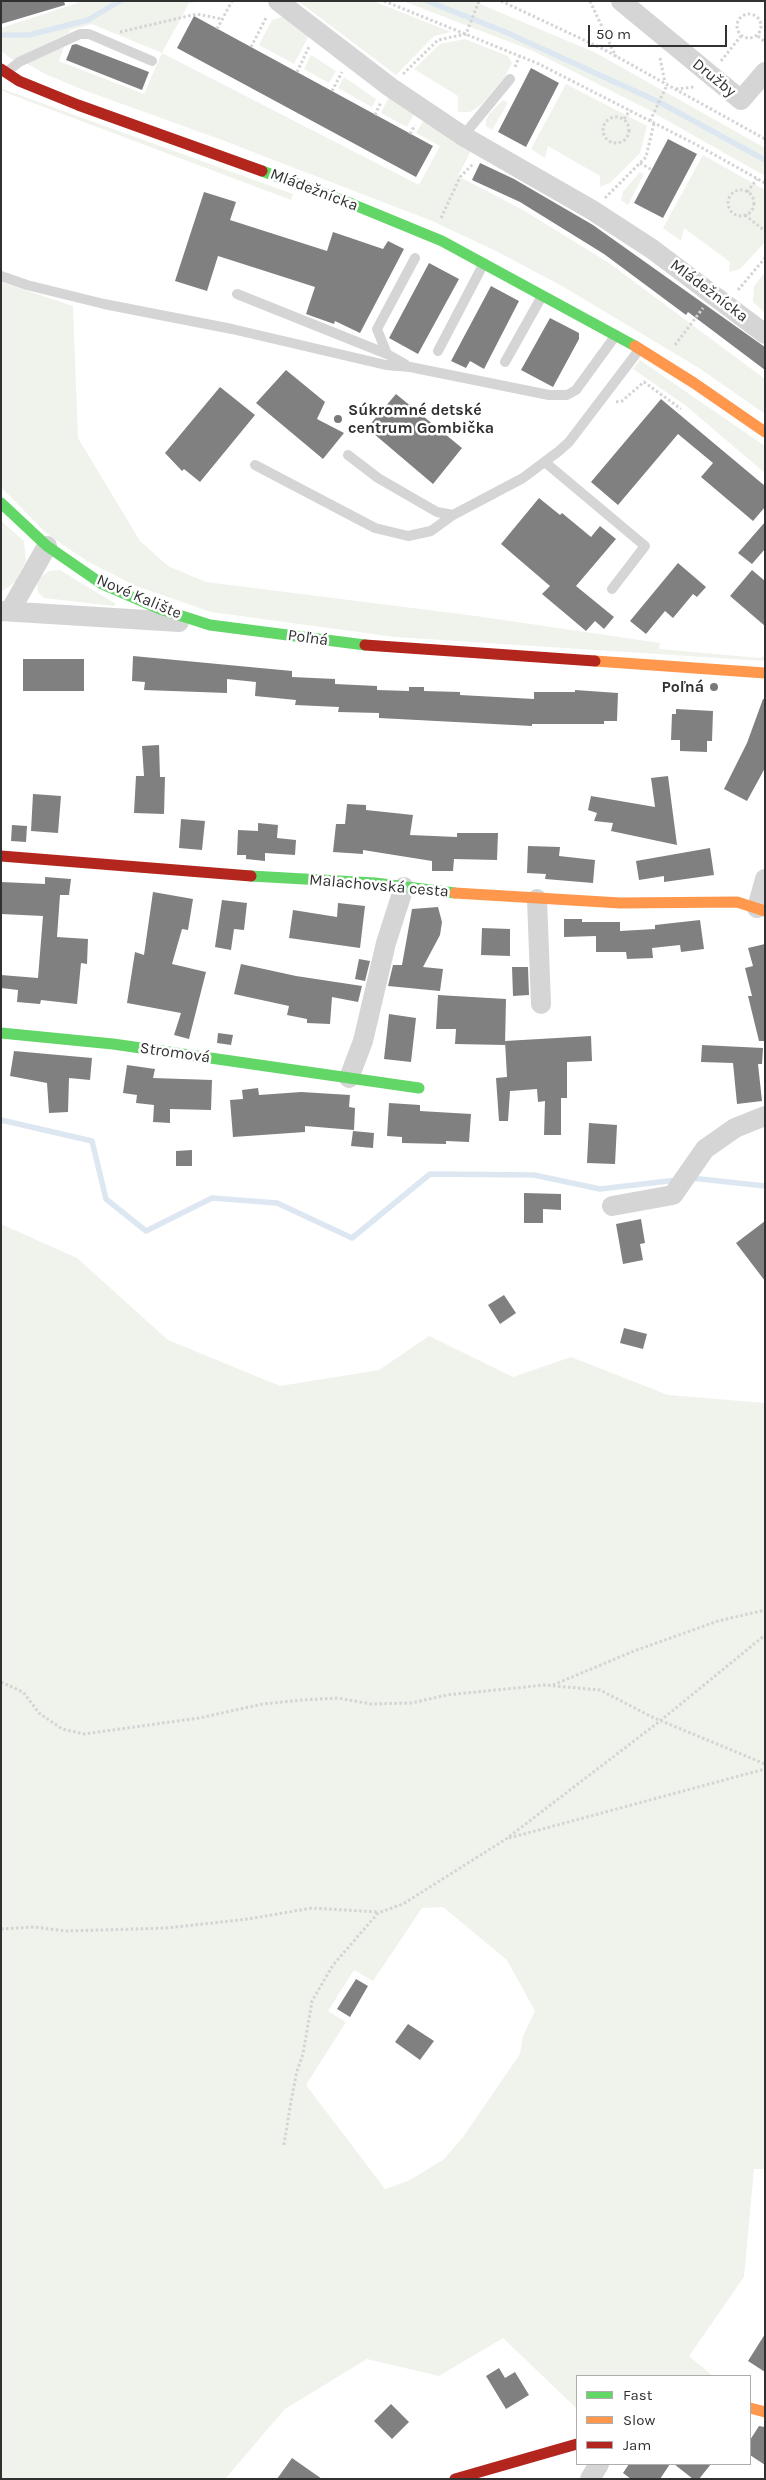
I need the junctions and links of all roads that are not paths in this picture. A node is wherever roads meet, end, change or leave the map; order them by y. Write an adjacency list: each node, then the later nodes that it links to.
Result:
1 (275, 5): 7 (street, Mládežnícka)
2 (634, 5): 5 (street, Družby)
3 (152, 61): 4 (lane)
4 (3, 71): 9 (street, Mládežnícka)
5 (765, 72)
6 (510, 79): 7 (lane)
7 (463, 136): 14 (street, Mládežnícka)
8 (415, 258): 17 (lane)
9 (485, 262): 11 (street, Mládežnícka); 16 (lane)
10 (1, 276): 17 (lane)
11 (544, 293): 13 (street, Mládežnícka); 18 (lane)
12 (237, 294): 17 (lane)
13 (616, 334): 15 (street, Mládežnícka); 17 (lane)
14 (765, 334)
15 (640, 349): 19 (street, Mládežnícka); 21 (lane)
16 (438, 351)
17 (386, 359)
18 (506, 362)
19 (765, 432)
20 (348, 455): 24 (lane)
21 (546, 463): 24 (lane); 26 (lane)
22 (255, 465): 24 (lane)
23 (1, 503): 25 (street, Nové Kalište)
24 (453, 515)
25 (47, 546): 27 (street); 28 (street, Nové Kalište)
26 (612, 589)
27 (6, 610): 28 (street, Poľná)
28 (210, 625): 29 (street, Poľná)
29 (765, 673)
30 (1, 856): 32 (street, Malachovská cesta)
31 (765, 878): 34 (street, Malachovská cesta)
32 (404, 887): 33 (street, Malachovská cesta); 37 (street)
33 (536, 899): 34 (street, Malachovská cesta); 35 (street)
34 (761, 909)
35 (541, 1004)
36 (1, 1033): 37 (street, Stromová)
37 (349, 1078): 38 (street, Stromová)
38 (419, 1088)
39 (765, 1116): 40 (street)
40 (612, 1206)
41 (751, 2408): 42 (street)
42 (765, 2412)
43 (576, 2444): 45 (street)
44 (598, 2465): 46 (street)
45 (455, 2479)
46 (590, 2479)

